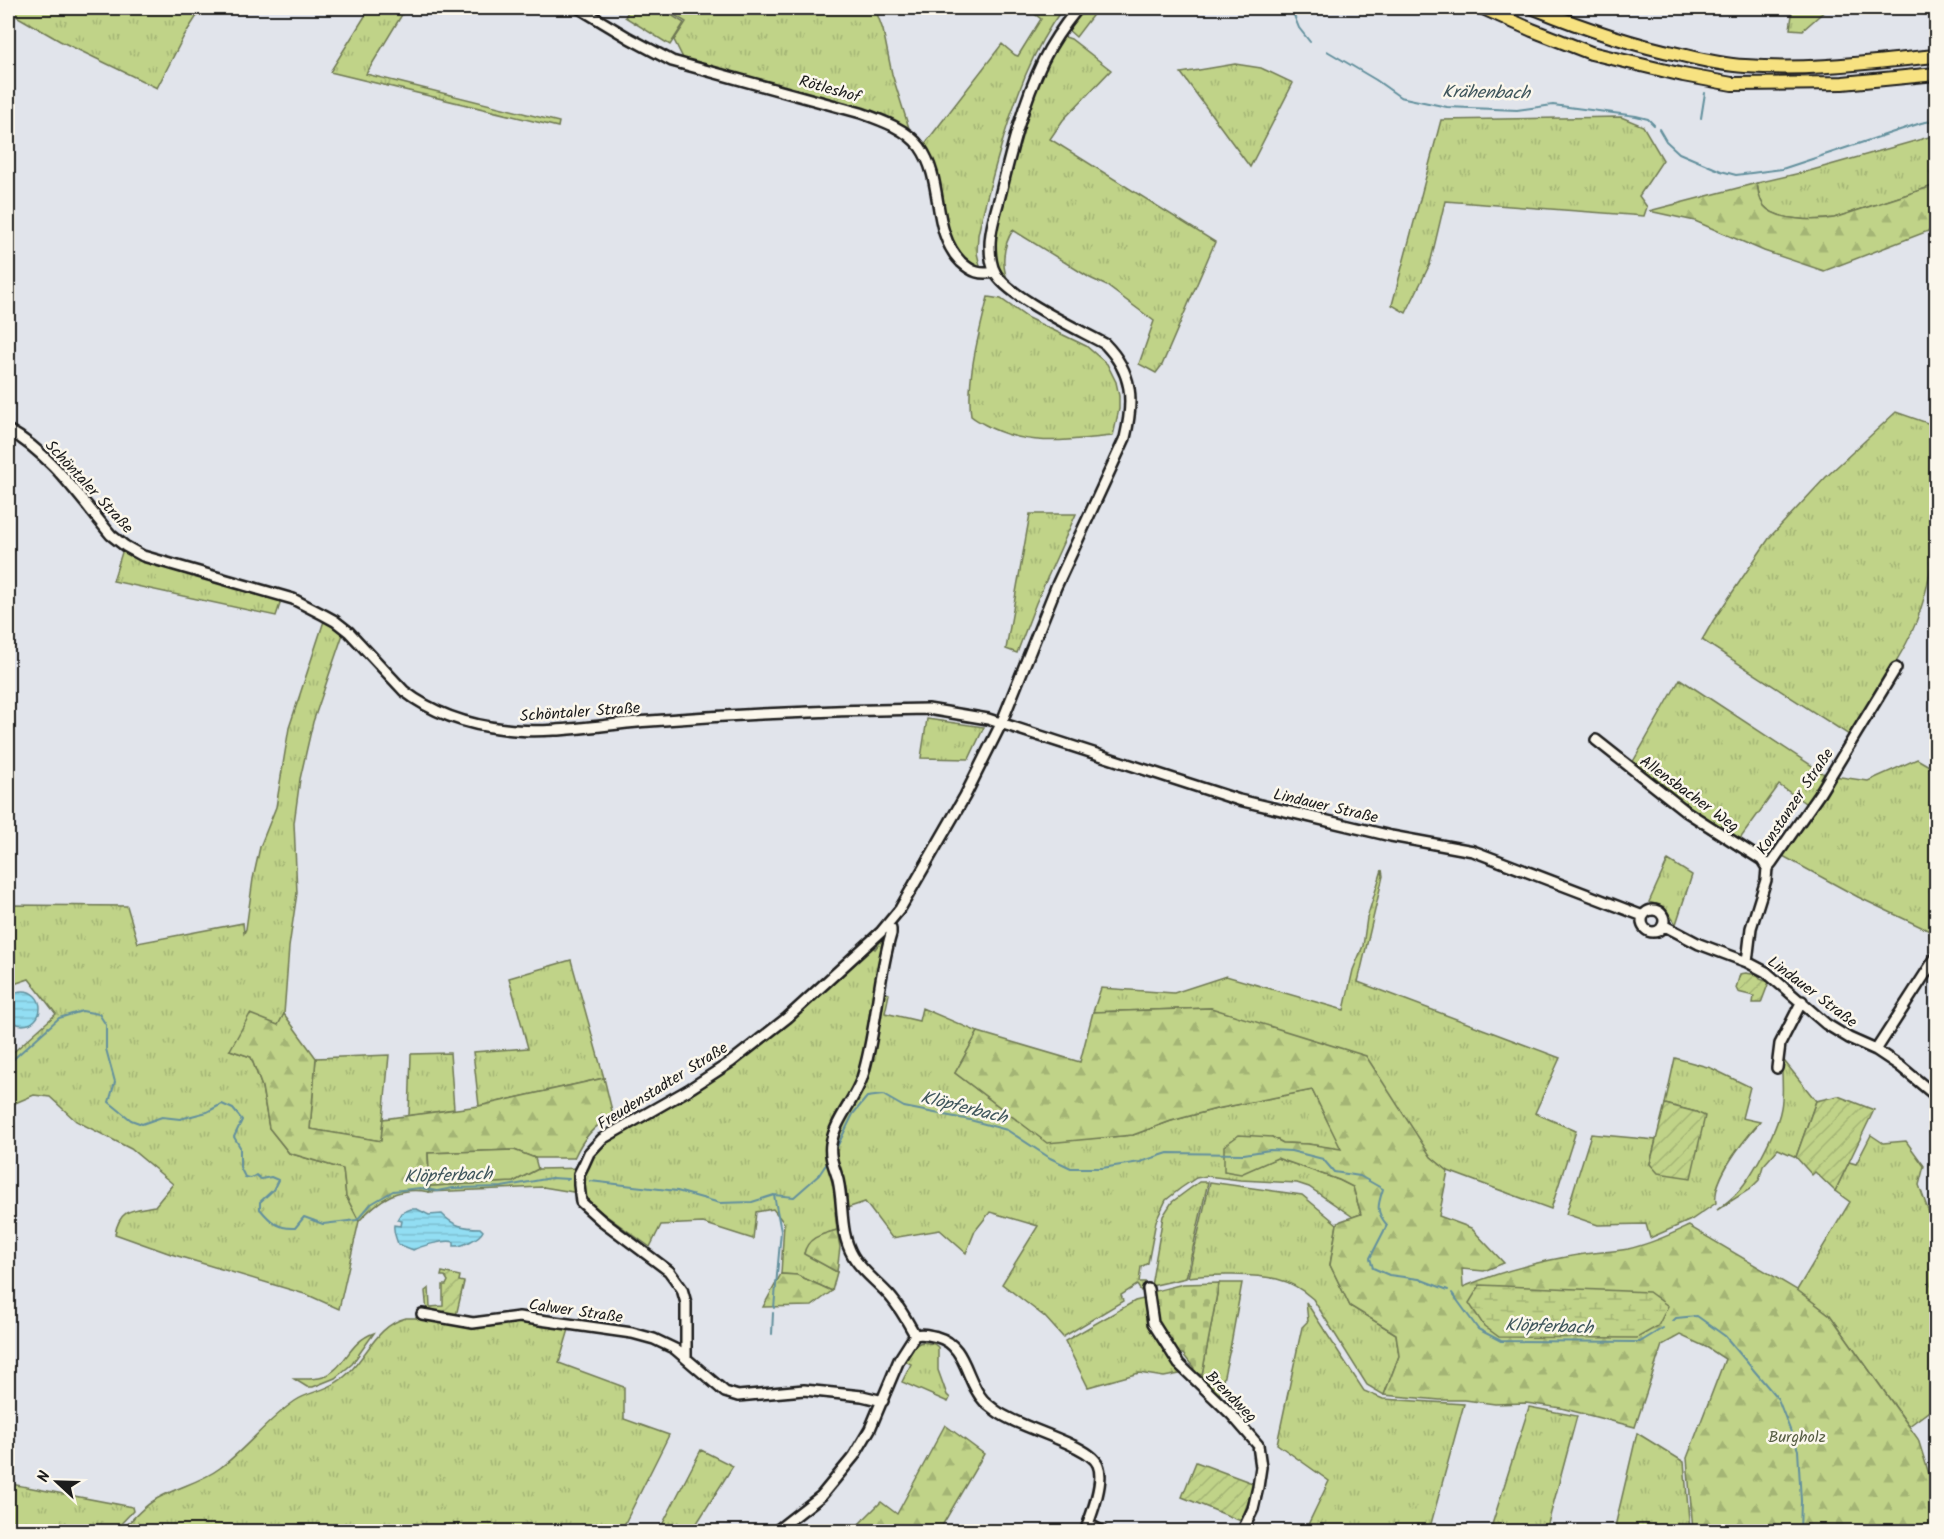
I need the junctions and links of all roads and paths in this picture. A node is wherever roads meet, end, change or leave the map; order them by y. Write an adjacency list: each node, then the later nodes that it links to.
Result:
1 (579, 8): 9 (street, Rötleshof)
2 (1078, 8): 9 (street)
3 (1483, 8): 8 (main road)
4 (1534, 8): 6 (main road)
5 (1936, 56): 6 (main road)
6 (1715, 63): 8 (main road)
7 (1936, 74): 8 (main road)
8 (1772, 82)
9 (994, 272): 12 (street, Freudenstadter Straße)
10 (8, 430): 12 (street, Schöntaler Straße)
11 (1896, 668): 14 (street, Konstanzer Straße)
12 (1001, 724): 15 (street, Lindauer Straße); 16 (street, Freudenstadter Straße)
13 (1596, 740): 14 (street, Allensbacher Weg)
14 (1767, 868): 19 (street, Konstanzer Straße)
15 (1643, 916): 17 (street, Lindauer Straße); 17 (street, Lindauer Straße)
16 (887, 925): 26 (street); 27 (street, Freudenstadter Straße)
17 (1662, 926): 19 (street, Lindauer Straße)
18 (1936, 957): 21 (street)
19 (1747, 962): 20 (street, Lindauer Straße)
20 (1802, 1001): 21 (street, Lindauer Straße); 22 (street)
21 (1876, 1050): 23 (street, Lindauer Straße)
22 (1777, 1068)
23 (1936, 1096)
24 (1148, 1289): 32 (street, Brendweg)
25 (422, 1314): 27 (street, Calwer Straße)
26 (915, 1335): 28 (street); 29 (street)
27 (686, 1357): 28 (street)
28 (883, 1401): 30 (street)
29 (1086, 1528): 31 (street)
30 (775, 1532)
31 (1103, 1532)
32 (1242, 1532)

